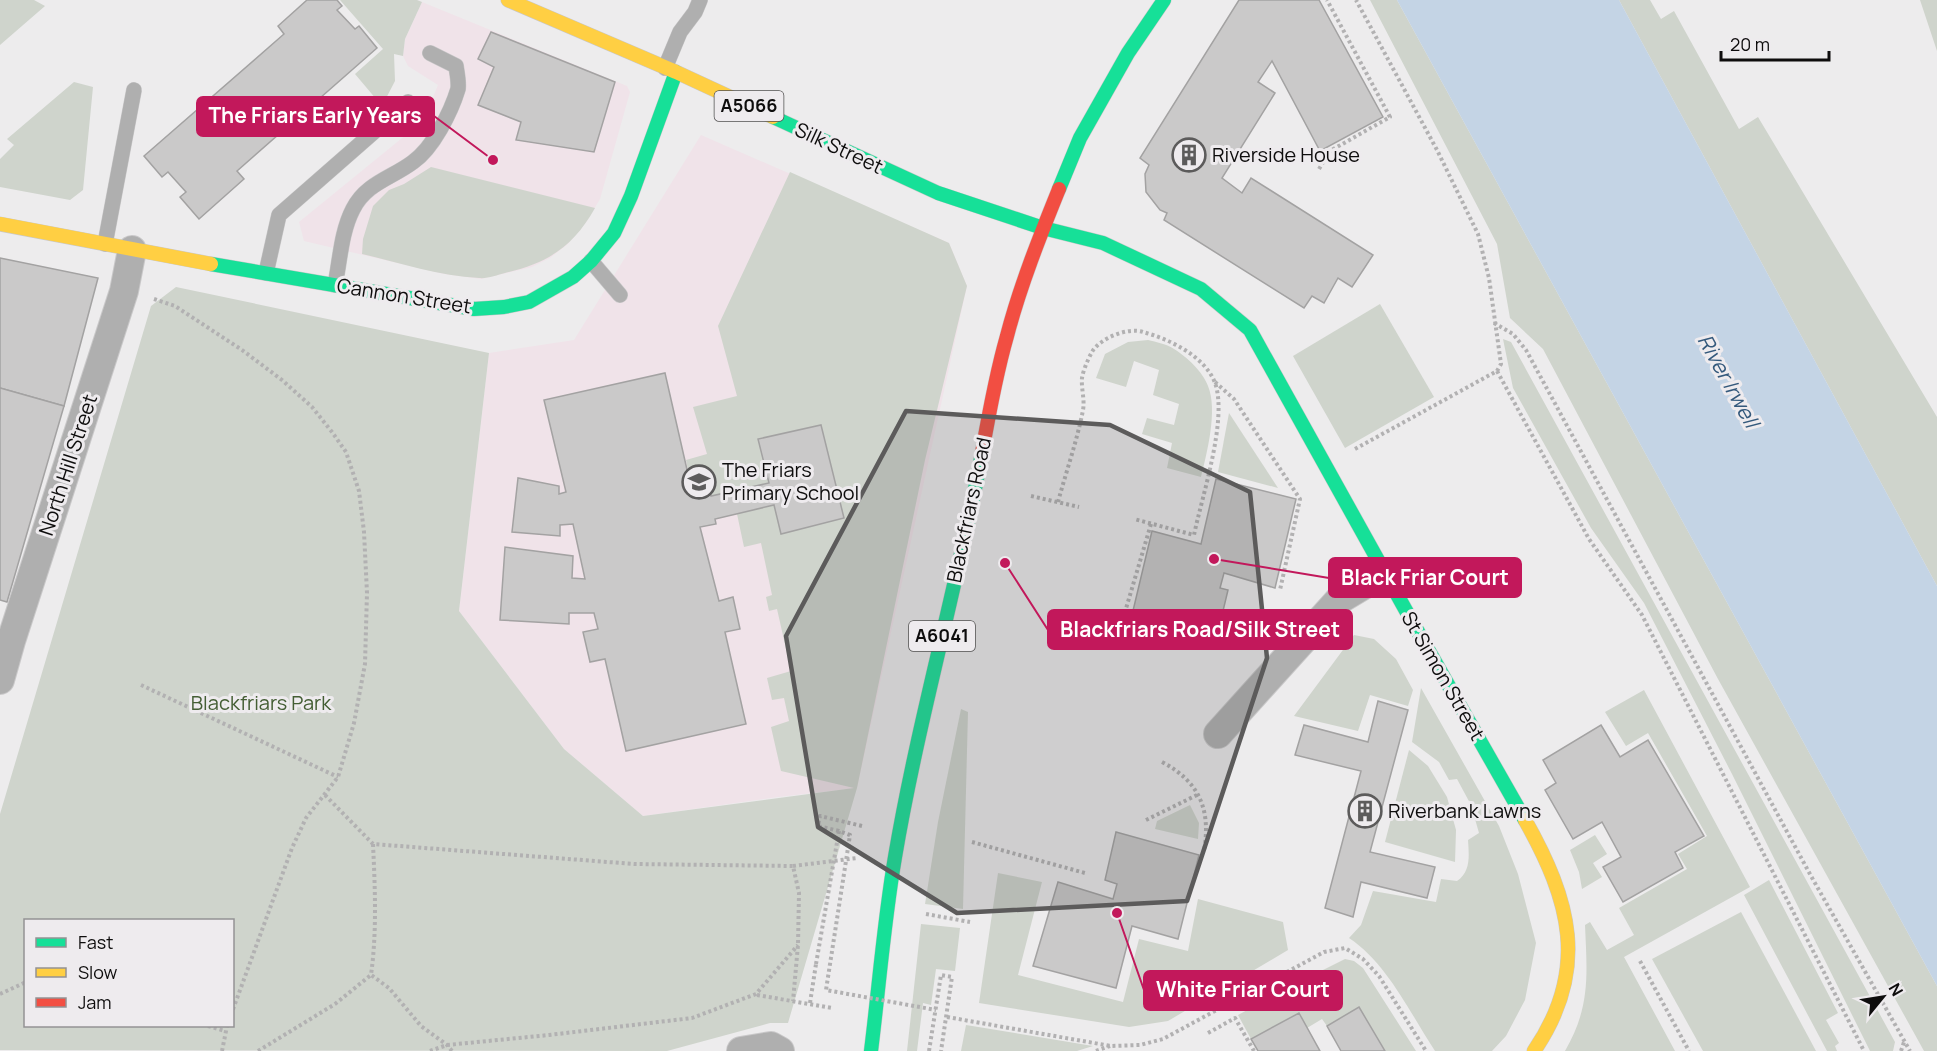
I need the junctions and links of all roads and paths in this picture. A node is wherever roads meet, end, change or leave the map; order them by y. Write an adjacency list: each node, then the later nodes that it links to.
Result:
1 (508, 0): 7 (street, Silk Street / A5066)
2 (700, 0): 7 (lane)
3 (1164, 0): 12 (street, Blackfriars Road)
4 (1327, 0): 10 (path)
5 (1356, 0): 19 (path)
6 (430, 54): 16 (lane)
7 (671, 70): 12 (street, Silk Street / A5066); 14 (street, Cannon Street)
8 (135, 90): 13 (lane)
9 (408, 102): 15 (lane)
10 (1319, 169)
11 (0, 224): 13 (street, Cannon Street)
12 (1043, 228): 22 (street, St Simon Street); 75 (street, Blackfriars Road / A6041)
13 (118, 247): 15 (street, Cannon Street); 17 (street, North Hill Street)
14 (591, 261): 16 (street, Cannon Street); 18 (lane)
15 (266, 273): 16 (street, Cannon Street)
16 (335, 285)
17 (124, 291): 30 (street, North Hill Street); 36 (path)
18 (620, 295)
19 (1494, 323): 20 (path); 66 (path)
20 (1497, 371): 22 (path); 83 (path)
21 (1215, 382): 24 (path); 27 (path); 29 (path)
22 (1326, 466): 28 (street, St Simon Street)
23 (1030, 496): 24 (path)
24 (1058, 502): 25 (path)
25 (1079, 507)
26 (1134, 519): 27 (path)
27 (1151, 524): 31 (path)
28 (1384, 573): 34 (street); 81 (street, St Simon Street)
29 (1280, 590)
30 (5, 639): 32 (street, North Hill Street)
31 (1256, 647)
32 (0, 680)
33 (141, 685): 36 (path)
34 (1218, 734)
35 (1162, 762): 38 (path)
36 (338, 777): 37 (path)
37 (325, 795): 43 (path); 58 (path)
38 (1197, 795): 39 (path); 44 (path)
39 (1146, 820)
40 (862, 826): 41 (path)
41 (839, 831): 57 (path, bridge); 60 (path, bridge)
42 (972, 842): 47 (path)
43 (373, 844): 46 (path); 52 (path)
44 (1204, 851)
45 (857, 858): 46 (path)
46 (793, 866): 50 (path)
47 (1085, 873)
48 (926, 914): 49 (path)
49 (970, 922)
50 (798, 945): 55 (path); 56 (path)
51 (1640, 961): 82 (path)
52 (370, 975): 67 (path); 70 (path)
53 (24, 983): 54 (path)
54 (0, 994)
55 (756, 994): 56 (path); 67 (path)
56 (793, 1001): 57 (path)
57 (810, 1003): 59 (path)
58 (234, 1007)
59 (832, 1008)
60 (936, 1010): 61 (path); 76 (path)
61 (947, 1017): 68 (path); 77 (path)
62 (211, 1027): 64 (path)
63 (227, 1027): 64 (path)
64 (225, 1031): 69 (path)
65 (1208, 1034): 79 (path)
66 (1904, 1041): 84 (path); 85 (path)
67 (447, 1045): 71 (path); 72 (path)
68 (1111, 1046): 78 (path); 80 (path)
69 (222, 1051)
70 (258, 1051)
71 (430, 1051)
72 (452, 1051)
73 (741, 1051): 74 (street)
74 (780, 1051)
75 (871, 1051)
76 (929, 1051)
77 (941, 1051)
78 (1096, 1051)
79 (1254, 1051)
80 (1426, 1051)
81 (1534, 1051)
82 (1689, 1051)
83 (1864, 1051)
84 (1901, 1051)
85 (1910, 1051)

